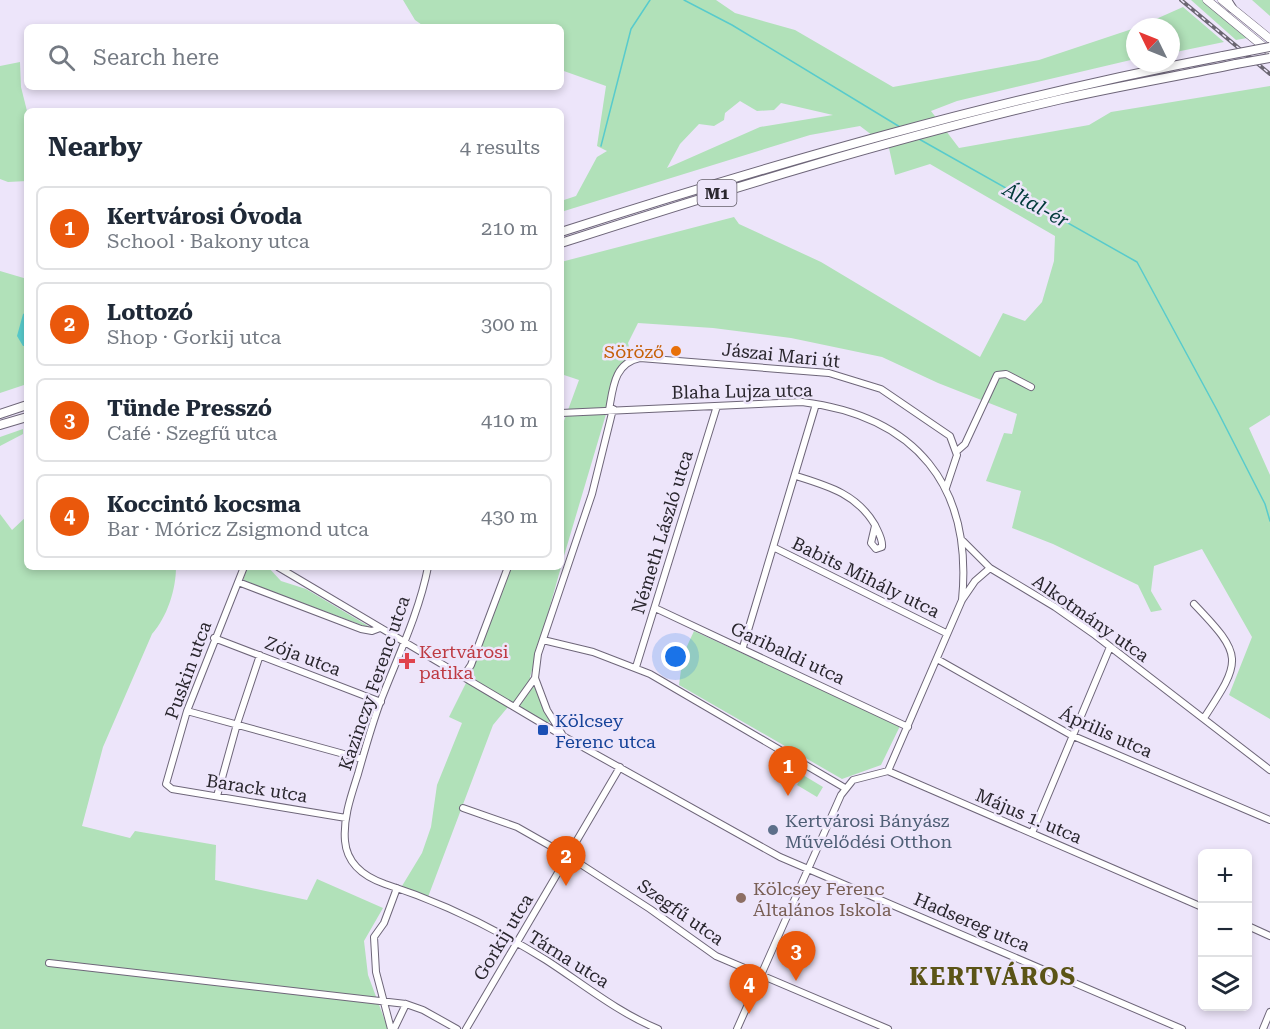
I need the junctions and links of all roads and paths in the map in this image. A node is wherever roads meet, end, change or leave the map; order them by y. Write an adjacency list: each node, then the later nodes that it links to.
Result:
1 (1207, 0): 6 (main road)
2 (1222, 0): 3 (main road)
3 (1229, 4): 4 (main road)
4 (1270, 39)
5 (1270, 47): 8 (highway, M1, bridge)
6 (1270, 52)
7 (1270, 58): 9 (highway, M1, bridge)
8 (564, 231)
9 (564, 242)
10 (1031, 387): 19 (street)
11 (816, 404): 13 (street, Blaha Lujza utca); 20 (street); 21 (street, Blaha Lujza utca)
12 (24, 406): 16 (highway)
13 (717, 406): 14 (street, Blaha Lujza utca); 33 (street, Németh László utca)
14 (611, 409): 15 (street, Blaha Lujza utca); 19 (street, Jászai Mari út); 37 (street, Jászai Mari út)
15 (564, 413)
16 (0, 414)
17 (24, 418): 18 (highway)
18 (0, 425)
19 (957, 451): 21 (street)
20 (796, 476): 22 (street); 24 (street)
21 (946, 488): 23 (street, Blaha Lujza utca)
22 (875, 526)
23 (963, 540): 25 (street, Alkotmány utca); 31 (street, Blaha Lujza utca)
24 (773, 548): 35 (street, Babits Mihály utca); 39 (street)
25 (990, 568): 31 (street, Blaha Lujza utca); 40 (street, Alkotmány utca)
26 (243, 570): 30 (street, Puskin utca)
27 (283, 570): 34 (street, Hadsereg utca)
28 (427, 570): 38 (street, Kazinczy Ferenc utca)
29 (507, 570): 44 (street)
30 (238, 582): 34 (street, Hadsereg utca); 36 (street, Puskin utca)
31 (962, 600): 35 (street, Blaha Lujza utca)
32 (1194, 604): 49 (street)
33 (655, 608): 39 (street, Garibaldi utca); 43 (street, Németh László utca)
34 (380, 628): 38 (street, Hadsereg utca)
35 (946, 633): 42 (street, Blaha Lujza utca)
36 (214, 638): 41 (street, Zója utca); 48 (street, Puskin utca)
37 (543, 640): 43 (street); 45 (street, Jászai Mari út)
38 (404, 641): 44 (street, Hadsereg utca); 46 (street, Kazinczy Ferenc utca)
39 (743, 647): 51 (street, Garibaldi utca)
40 (1110, 647): 49 (street, Alkotmány utca); 52 (street)
41 (260, 656): 46 (street, Zója utca); 50 (street)
42 (937, 659): 51 (street, Blaha Lujza utca); 52 (street, Április utca)
43 (636, 667): 59 (street)
44 (463, 677): 47 (street, Hadsereg utca)
45 (535, 678): 47 (street); 53 (street, Hadsereg utca)
46 (381, 702): 54 (street, Kazinczy Ferenc utca)
47 (515, 706): 53 (street, Hadsereg utca)
48 (187, 711): 50 (street); 58 (street, Puskin utca)
49 (1204, 718): 56 (street, Alkotmány utca)
50 (237, 724): 54 (street); 60 (street)
51 (908, 727): 57 (street, Blaha Lujza utca)
52 (1071, 735): 63 (street, Április utca); 64 (street)
53 (563, 736): 55 (street, Hadsereg utca)
54 (362, 759): 62 (street, Kazinczy Ferenc utca)
55 (620, 767): 65 (street, Gorkij utca); 66 (street, Hadsereg utca)
56 (1270, 770)
57 (888, 771): 59 (street); 64 (street, Május 1. utca)
58 (166, 784): 60 (street, Barack utca)
59 (844, 788): 66 (street)
60 (217, 796): 62 (street, Barack utca)
61 (463, 808): 65 (street, Szegfű utca)
62 (346, 818): 67 (street, Kazinczy Ferenc utca)
63 (1270, 820)
64 (1032, 833): 68 (street, Május 1. utca)
65 (568, 856): 71 (street, Gorkij utca); 73 (street, Szegfű utca)
66 (808, 868): 73 (street); 77 (street, Hadsereg utca)
67 (397, 888): 71 (street, Tárna utca); 74 (street)
68 (1198, 905)
69 (1252, 928): 70 (street)
70 (1270, 936)
71 (517, 944): 80 (street, Gorkij utca); 81 (street, Tárna utca)
72 (49, 963): 74 (street)
73 (761, 975): 82 (street); 83 (street, Szegfű utca)
74 (385, 1001): 75 (street); 78 (street)
75 (406, 1005): 78 (street); 79 (street)
76 (1270, 1012): 86 (street)
77 (1165, 1021): 84 (street); 85 (street, Hadsereg utca)
78 (392, 1029)
79 (457, 1029)
80 (466, 1029)
81 (658, 1029)
82 (737, 1029)
83 (888, 1029)
84 (1161, 1029)
85 (1182, 1029)
86 (1263, 1029)

